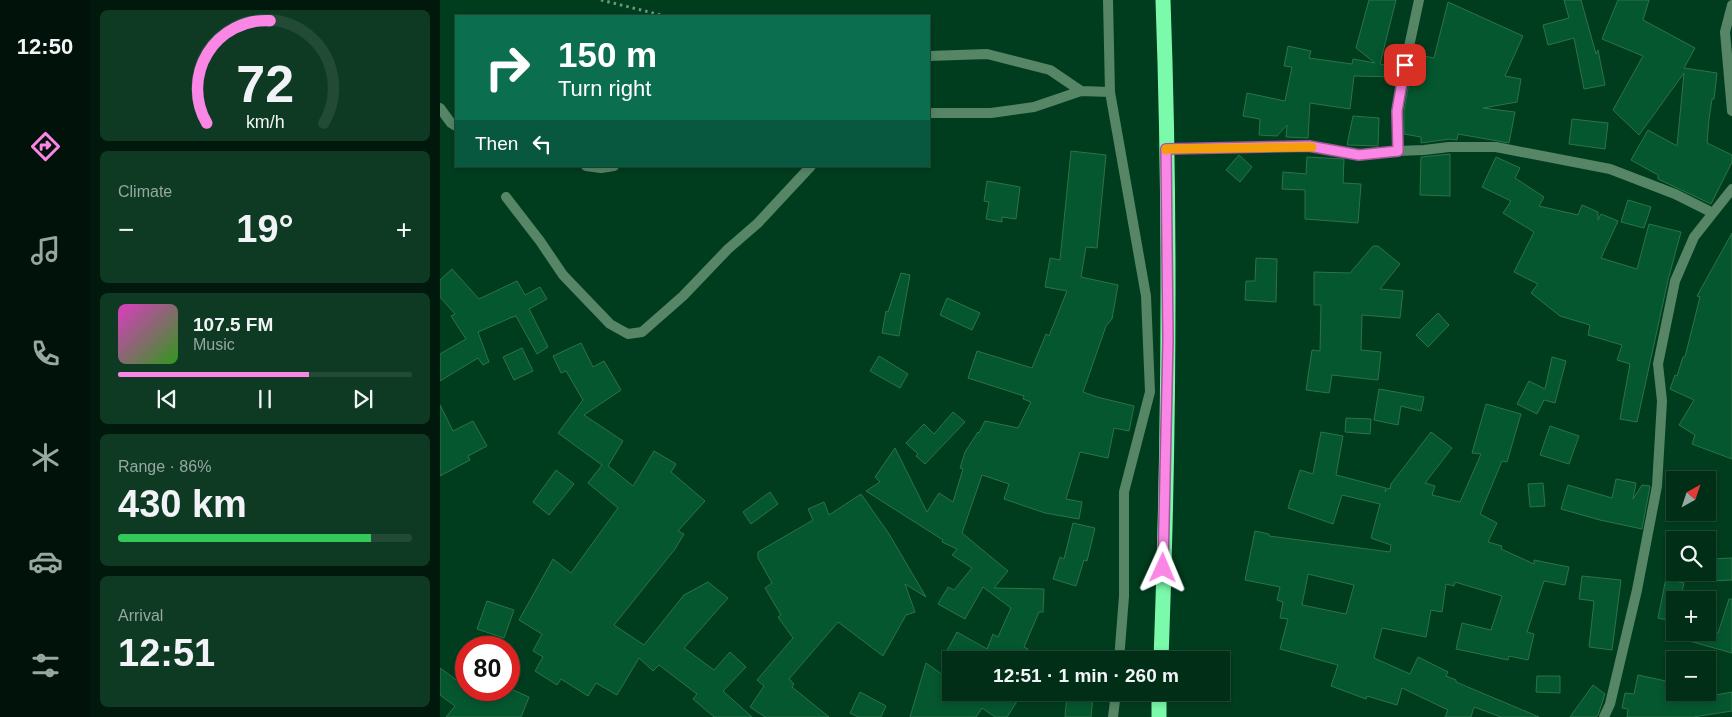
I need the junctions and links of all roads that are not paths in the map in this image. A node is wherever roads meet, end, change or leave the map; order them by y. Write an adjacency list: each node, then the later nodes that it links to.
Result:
1 (1108, 0): 7 (street)
2 (1163, 0): 12 (highway)
3 (1419, 0): 13 (street)
4 (1732, 5): 9 (street)
5 (930, 56): 6 (street)
6 (1081, 91): 7 (street); 10 (street)
7 (1110, 92): 20 (street)
8 (440, 108): 11 (street)
9 (1732, 111)
10 (930, 113)
11 (455, 125)
12 (1166, 149): 13 (street); 21 (highway)
13 (1398, 151): 19 (street)
14 (594, 167): 15 (street)
15 (608, 167)
16 (810, 167): 18 (street)
17 (1732, 189): 19 (street)
18 (506, 197)
19 (1713, 213): 26 (street)
20 (1119, 651)
21 (1161, 651)
22 (1115, 701): 24 (street)
23 (1159, 701): 25 (highway)
24 (1113, 717)
25 (1158, 717)
26 (1604, 717)

